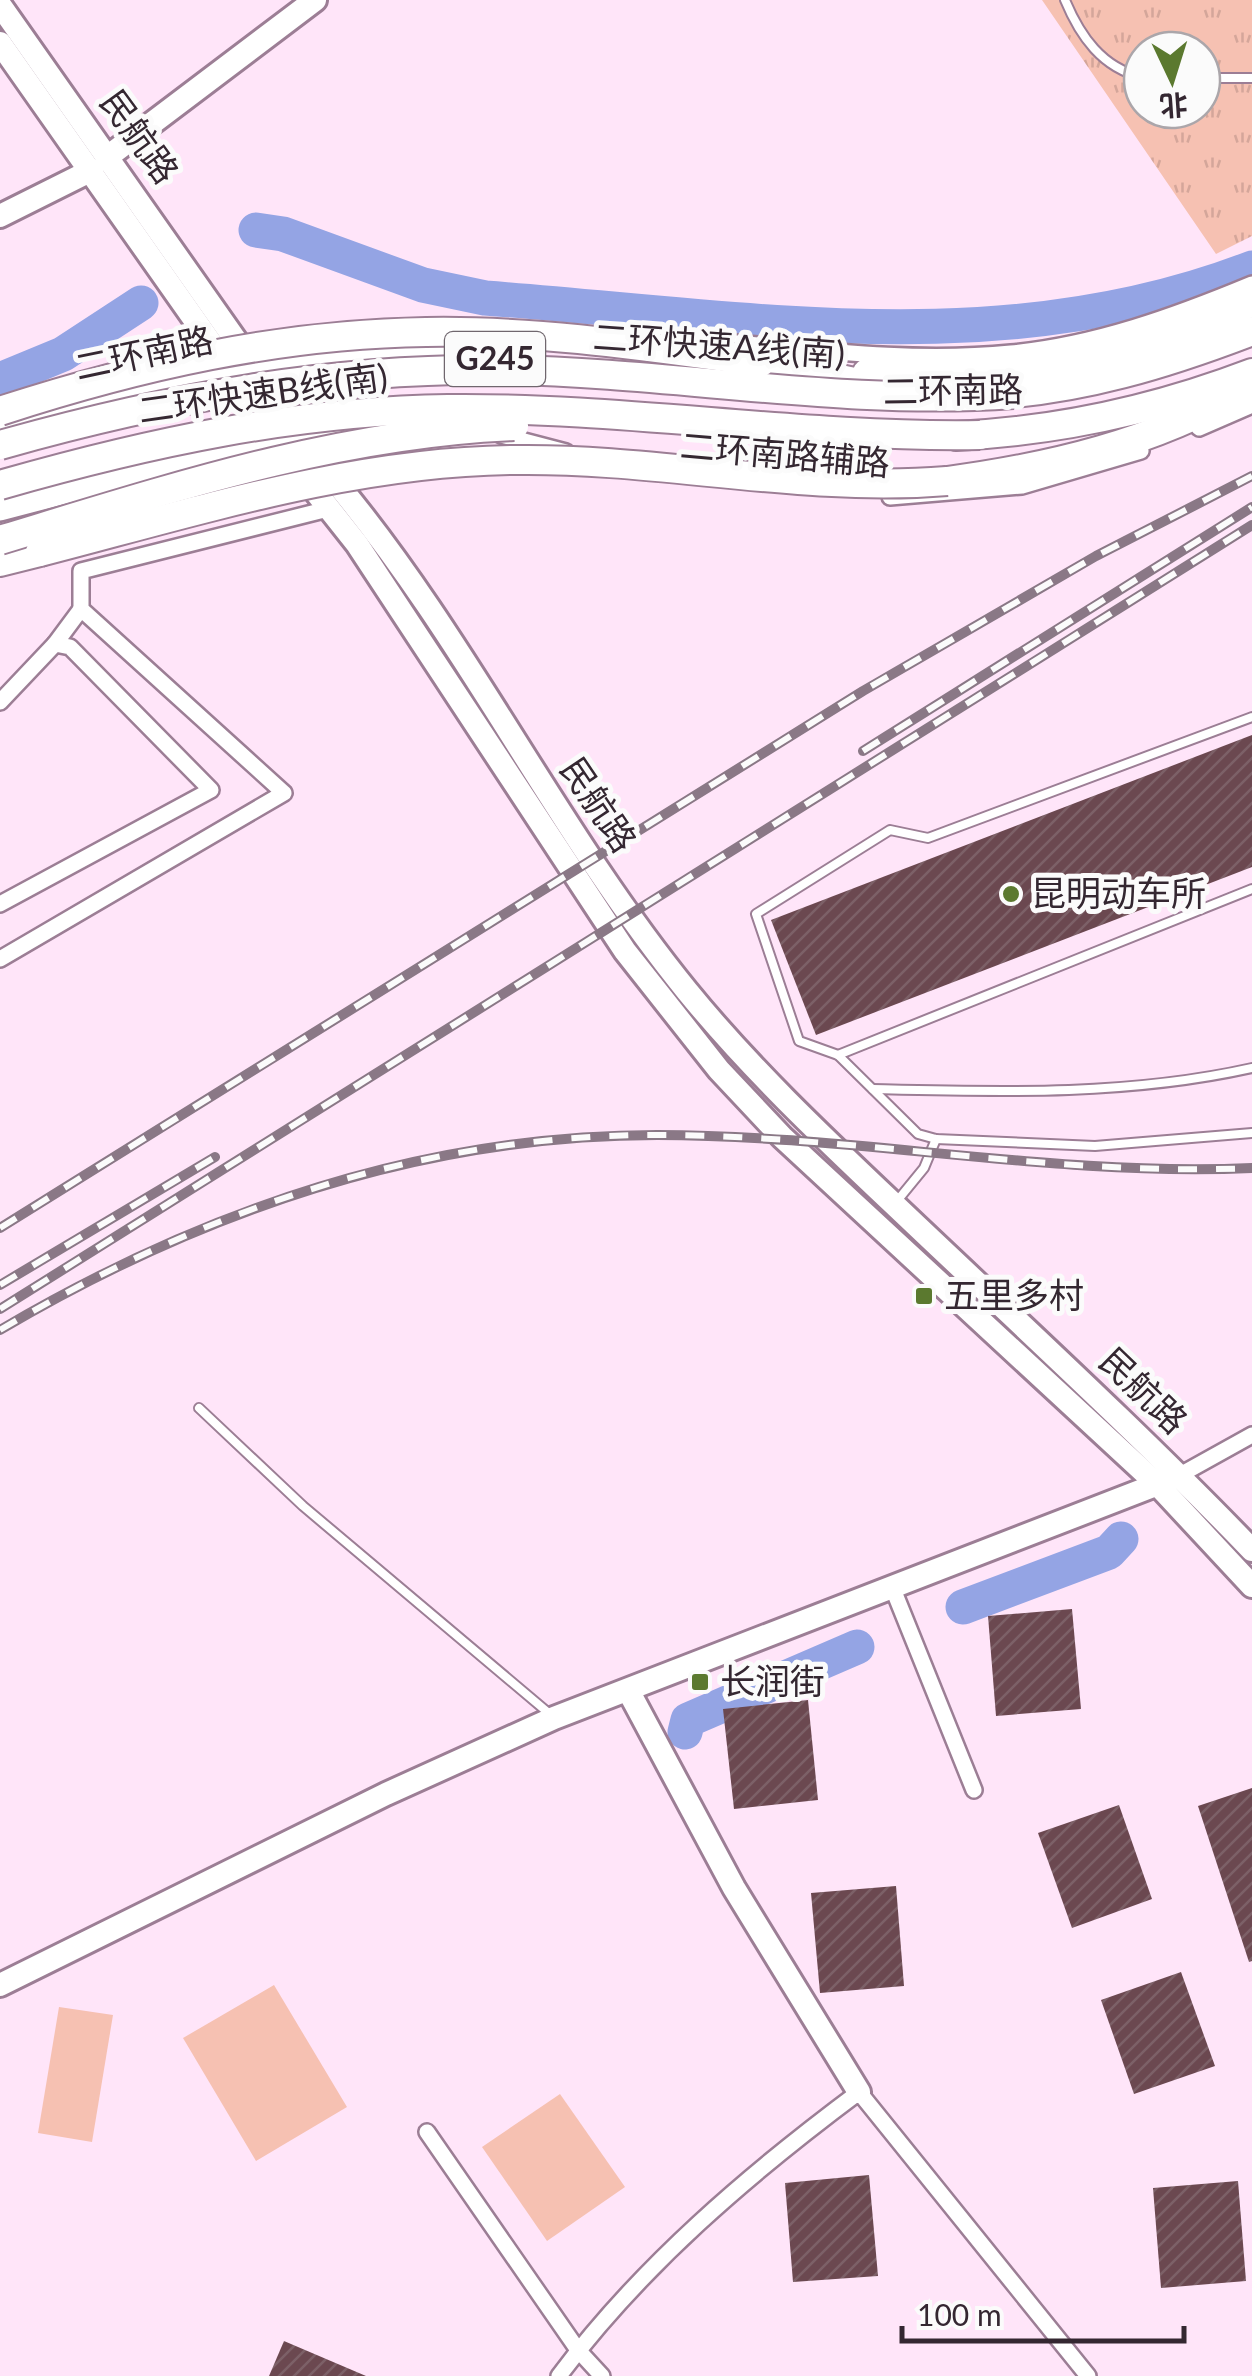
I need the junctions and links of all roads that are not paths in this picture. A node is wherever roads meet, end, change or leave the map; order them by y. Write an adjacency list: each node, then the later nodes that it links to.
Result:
1 (315, 0): 8 (main road)
2 (1065, 0): 5 (lane)
3 (0, 5): 8 (main road, 民航路)
4 (0, 43): 8 (main road, 民航路)
5 (1122, 73)
6 (1222, 78): 7 (lane)
7 (1252, 78)
8 (101, 163): 9 (main road); 14 (main road, 民航路)
9 (0, 216)
10 (1252, 284): 14 (street)
11 (1252, 302): 13 (highway)
12 (1252, 332): 14 (main road, 二环南路 / G245); 17 (highway, 二环快速A线(南))
13 (761, 362): 17 (highway, bridge); 19 (highway, bridge)
14 (245, 368): 20 (main road, 二环南路 / G245); 22 (main road, 民航路)
15 (1252, 370): 21 (highway, 二环快速B线(南)); 22 (main road, 二环南路 / G245)
16 (1252, 385): 28 (highway, bridge)
17 (1013, 394): 23 (highway, 二环快速A线(南), bridge)
18 (1252, 405): 22 (street, 二环南路辅路)
19 (0, 411)
20 (0, 426)
21 (980, 435): 24 (highway, 二环快速B线(南), bridge); 27 (highway, bridge)
22 (292, 438): 25 (main road, 二环南路 / G245); 26 (main road, 民航路); 41 (main road, 民航路)
23 (0, 445)
24 (0, 485)
25 (0, 508)
26 (328, 508): 29 (street); 45 (main road, 民航路)
27 (0, 540)
28 (0, 562)
29 (82, 608): 30 (street); 35 (street)
30 (55, 644): 31 (street); 34 (street)
31 (0, 702)
32 (1252, 717): 36 (lane)
33 (1252, 888): 36 (lane)
34 (0, 904)
35 (0, 959)
36 (838, 1055): 38 (lane)
37 (1252, 1068): 38 (lane)
38 (872, 1089): 40 (lane)
39 (1252, 1133): 40 (lane)
40 (936, 1139): 41 (lane)
41 (894, 1204): 44 (main road, 民航路)
42 (198, 1408): 50 (lane)
43 (1252, 1435): 44 (street)
44 (1180, 1475): 45 (main road); 46 (main road, 民航路)
45 (1158, 1485): 47 (main road, 民航路); 48 (main road)
46 (1252, 1550)
47 (1252, 1586)
48 (893, 1589): 49 (main road); 51 (street)
49 (629, 1692): 50 (main road); 53 (main road)
50 (554, 1718): 52 (main road)
51 (974, 1790)
52 (0, 1984)
53 (858, 2092): 55 (street); 58 (street)
54 (428, 2132): 55 (street)
55 (578, 2350): 56 (street); 57 (street)
56 (560, 2376)
57 (602, 2376)
58 (1088, 2376)

